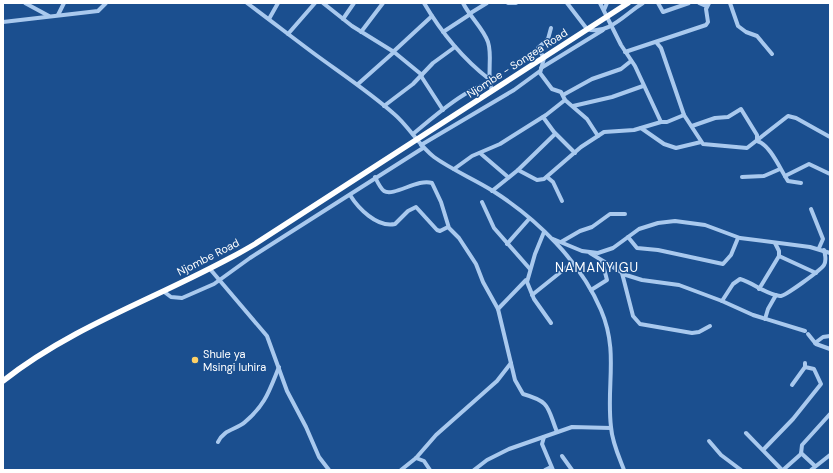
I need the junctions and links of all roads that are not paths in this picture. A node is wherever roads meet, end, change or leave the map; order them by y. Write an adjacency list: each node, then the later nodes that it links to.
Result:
1 (25, 3): 25 (street)
2 (64, 3): 28 (street)
3 (106, 3): 28 (street)
4 (247, 3): 32 (street)
5 (278, 3): 32 (street)
6 (315, 3): 41 (street)
7 (323, 3): 33 (street)
8 (354, 3): 33 (street)
9 (383, 3): 39 (street)
10 (424, 3): 30 (street)
11 (463, 3): 27 (street)
12 (487, 3): 27 (street)
13 (508, 3): 14 (street)
14 (516, 3)
15 (567, 3): 38 (street)
16 (600, 3): 26 (street)
17 (607, 3): 26 (street)
18 (628, 3): 31 (highway, Njombe - Songea Road)
19 (643, 3): 36 (street)
20 (658, 3): 21 (street)
21 (689, 3)
22 (699, 3): 24 (street)
23 (730, 3): 46 (street)
24 (708, 4): 42 (street)
25 (34, 5): 29 (street)
26 (604, 10): 31 (street)
27 (469, 14): 40 (street); 51 (street)
28 (58, 15): 29 (street)
29 (49, 16): 34 (street)
30 (432, 16): 40 (street); 44 (street)
31 (607, 16): 35 (highway, Njombe - Songea Road); 36 (street)
32 (269, 19): 41 (street)
33 (343, 19): 39 (street)
34 (3, 22)
35 (594, 25): 36 (street); 38 (highway, Njombe - Songea Road)
36 (607, 27): 38 (street); 45 (street); 49 (street)
37 (552, 28): 47 (street)
38 (587, 29): 47 (highway, Njombe - Songea Road)
39 (361, 32): 44 (street)
40 (443, 32): 43 (street)
41 (288, 34): 52 (street)
42 (656, 42): 45 (street); 60 (street)
43 (455, 48): 50 (street); 51 (street)
44 (393, 52): 50 (street); 52 (street)
45 (626, 52): 48 (street)
46 (772, 54)
47 (544, 58): 49 (street); 54 (highway, Njombe - Songea Road)
48 (631, 61): 53 (street); 55 (street)
49 (540, 69): 55 (street); 71 (street)
50 (421, 76): 57 (street); 59 (street)
51 (489, 81): 54 (street); 59 (street)
52 (358, 84): 57 (street)
53 (643, 86): 58 (street); 62 (street)
54 (492, 91): 67 (highway, Njombe - Songea Road)
55 (563, 95): 56 (street)
56 (565, 100): 58 (street); 61 (street)
57 (384, 106): 67 (street)
58 (573, 106): 66 (street)
59 (443, 110): 67 (street)
60 (684, 114): 62 (street); 63 (street)
61 (543, 117): 65 (street); 72 (street)
62 (661, 122): 64 (street)
63 (692, 126): 69 (street); 70 (street)
64 (640, 128): 66 (street); 70 (street)
65 (555, 134): 73 (street); 76 (street)
66 (598, 136): 73 (street)
67 (414, 137): 71 (street); 105 (highway, Njombe Road)
68 (830, 137): 69 (street)
69 (757, 141): 70 (street); 75 (street)
70 (701, 142)
71 (422, 146): 74 (street); 81 (street)
72 (480, 153): 74 (street); 79 (street)
73 (575, 153): 80 (street)
74 (454, 169): 84 (street)
75 (780, 169): 78 (street); 82 (street)
76 (518, 170): 79 (street); 80 (street)
77 (830, 174): 78 (street)
78 (785, 176): 83 (street)
79 (508, 177): 84 (street)
80 (547, 177): 86 (street)
81 (375, 178): 85 (street); 91 (street)
82 (742, 178)
83 (801, 183)
84 (492, 191): 90 (street)
85 (350, 195): 91 (street); 110 (street)
86 (562, 201)
87 (482, 202): 98 (street)
88 (811, 209): 99 (street)
89 (625, 214): 96 (street)
90 (529, 218): 92 (street); 98 (street)
91 (448, 227): 117 (street)
92 (544, 232): 95 (street); 106 (street)
93 (628, 236): 94 (street); 94 (street); 100 (street)
94 (738, 238): 97 (street)
95 (551, 239): 96 (street); 104 (street)
96 (561, 242): 100 (street)
97 (775, 243): 99 (street); 102 (street)
98 (507, 244): 106 (street)
99 (822, 249): 101 (street); 108 (street)
100 (590, 252): 103 (street)
101 (830, 253)
102 (779, 256): 108 (street); 111 (street)
103 (602, 261): 107 (street); 112 (street)
104 (572, 263): 112 (street); 115 (street)
105 (210, 269): 110 (street); 113 (highway, Njombe Road)
106 (530, 269): 109 (street)
107 (622, 273): 116 (street); 120 (street)
108 (816, 273): 114 (street)
109 (527, 280): 115 (street); 117 (street)
110 (220, 281): 113 (street); 125 (street)
111 (759, 289): 114 (street); 116 (street)
112 (591, 290): 129 (street)
113 (163, 291): 126 (highway, Njombe Road)
114 (776, 295): 118 (street)
115 (532, 296): 119 (street)
116 (722, 301): 118 (street)
117 (498, 309): 124 (street)
118 (765, 319): 122 (street)
119 (551, 323)
120 (710, 326)
121 (830, 336): 122 (street)
122 (815, 343): 123 (street)
123 (830, 349)
124 (511, 364): 130 (street); 139 (street)
125 (279, 366): 134 (street); 142 (street)
126 (3, 381)
127 (792, 385): 135 (street)
128 (830, 414): 136 (street)
129 (611, 428): 130 (street); 148 (street)
130 (557, 432): 132 (street)
131 (746, 433): 135 (street)
132 (544, 437): 141 (street); 145 (street)
133 (709, 441): 149 (street)
134 (218, 442)
135 (764, 449): 150 (street)
136 (801, 454): 140 (street); 150 (street)
137 (830, 455): 140 (street)
138 (562, 456): 147 (street)
139 (416, 458): 143 (street); 144 (street)
140 (815, 466): 151 (street)
141 (552, 468): 146 (street)
142 (329, 470)
143 (401, 470)
144 (430, 470)
145 (474, 470)
146 (544, 470)
147 (572, 470)
148 (624, 470)
149 (741, 470)
150 (783, 470)
151 (811, 470)

